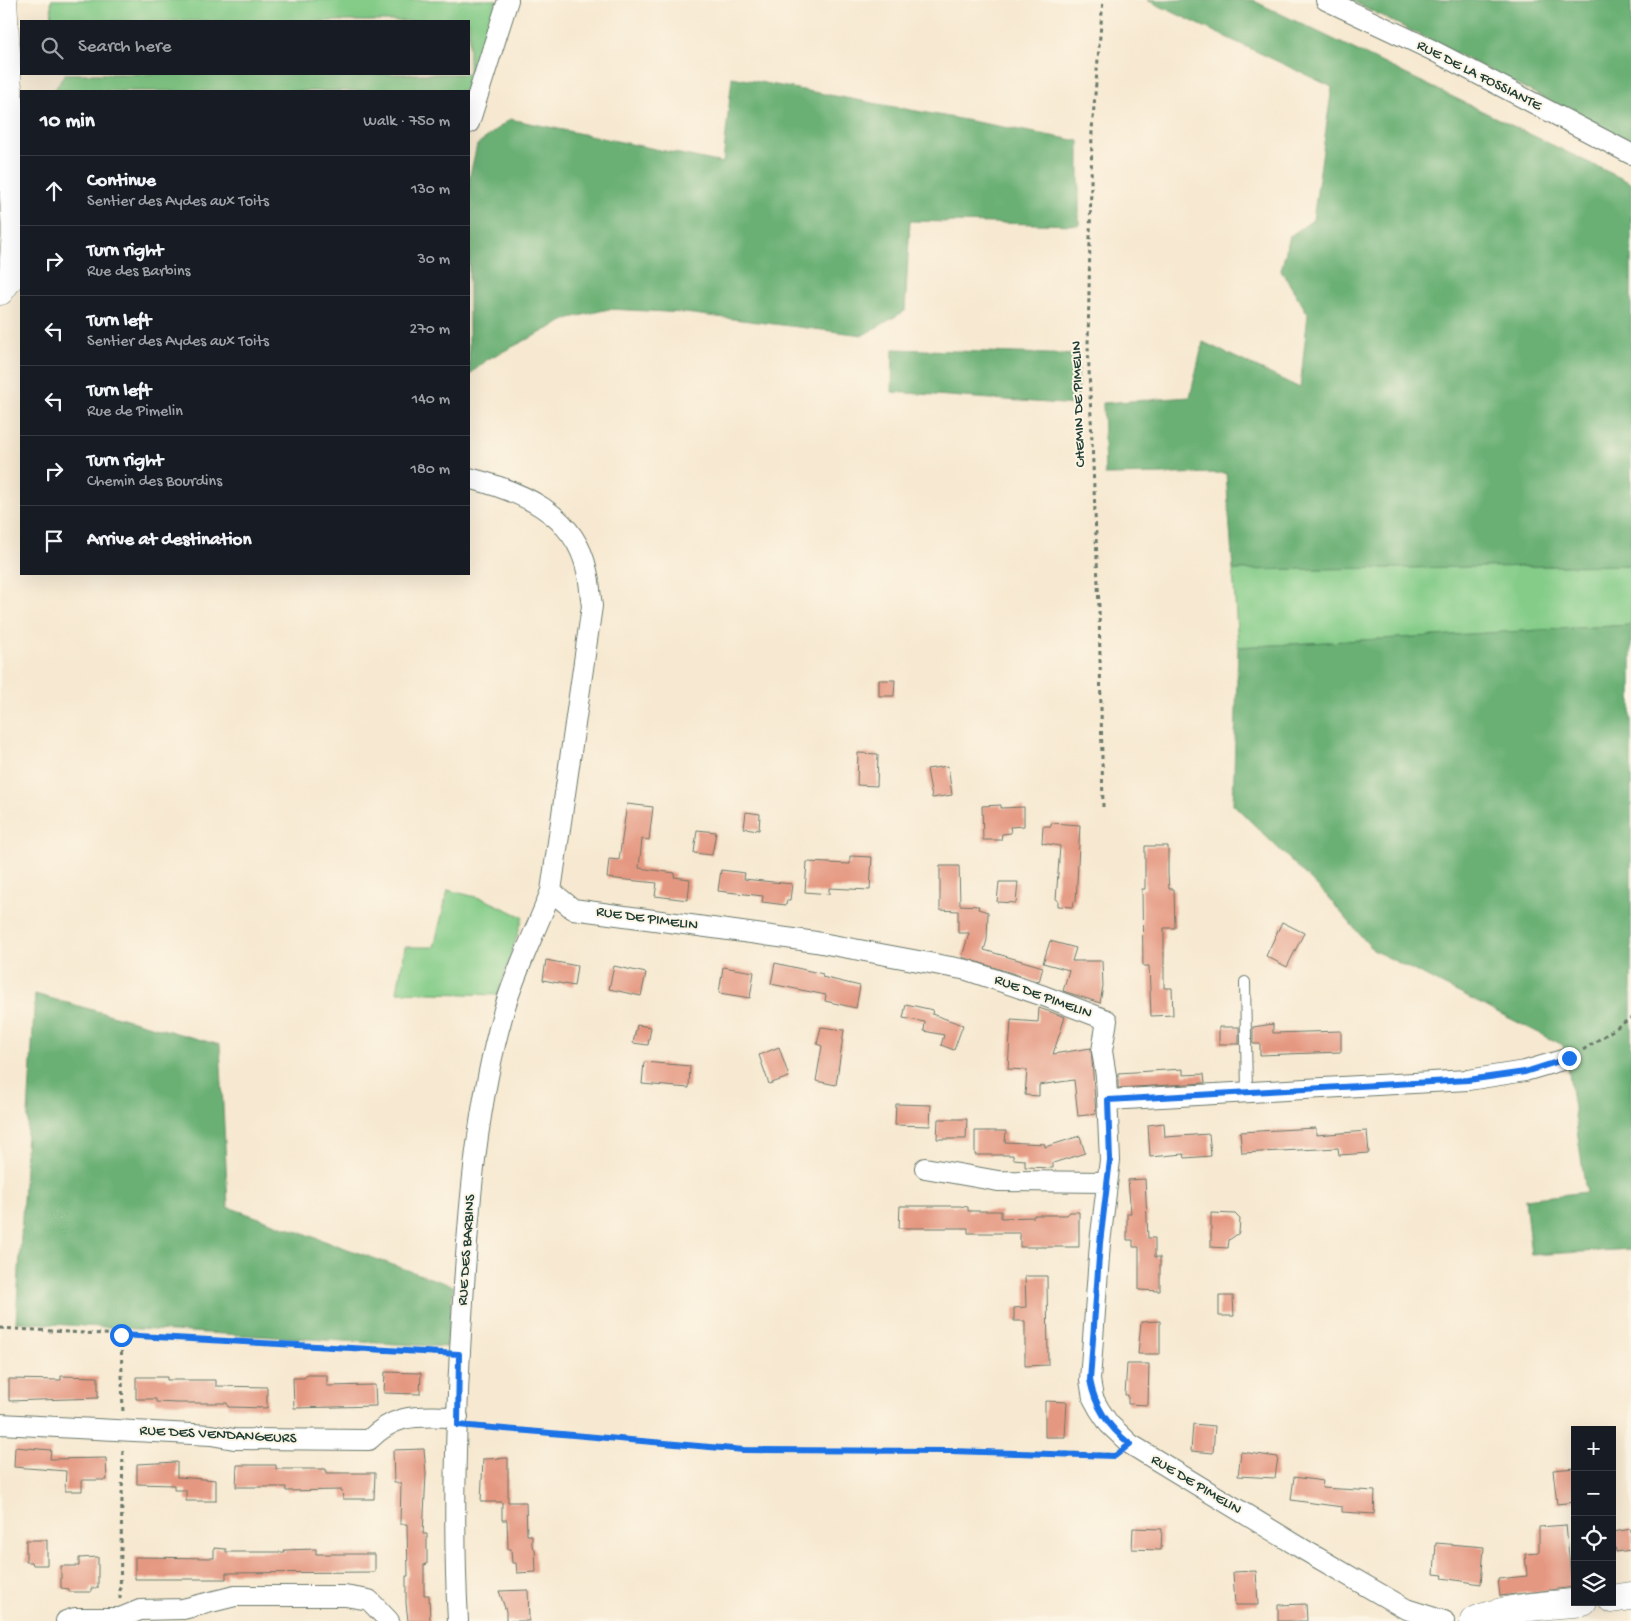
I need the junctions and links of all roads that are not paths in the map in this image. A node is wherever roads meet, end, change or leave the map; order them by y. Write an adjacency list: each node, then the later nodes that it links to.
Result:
1 (3, 0): 6 (main road)
2 (508, 0): 4 (street)
3 (1326, 0): 5 (street, RUE DE LA FOSSIANTE)
4 (470, 120)
5 (1631, 154)
6 (7, 272)
7 (470, 478): 8 (street)
8 (551, 891): 9 (street); 10 (street, RUE DES BARBINS)
9 (573, 909): 10 (street, RUE DE PIMELIN); 14 (street, RUE DE PIMELIN)
10 (544, 910): 17 (street, RUE DES BARBINS)
11 (1245, 982): 13 (lane)
12 (1569, 1058): 13 (street)
13 (1247, 1094): 14 (street)
14 (1108, 1100): 16 (street, RUE DE PIMELIN)
15 (925, 1168): 16 (street)
16 (1107, 1182): 25 (street, RUE DE PIMELIN)
17 (458, 1421): 18 (street, RUE DES VENDANGEURS); 24 (street, RUE DES BARBINS)
18 (0, 1424)
19 (1631, 1596): 20 (main road)
20 (1616, 1598)
21 (1571, 1603): 26 (main road)
22 (66, 1621): 23 (street)
23 (389, 1621)
24 (458, 1621)
25 (1444, 1621)
26 (1474, 1621)

